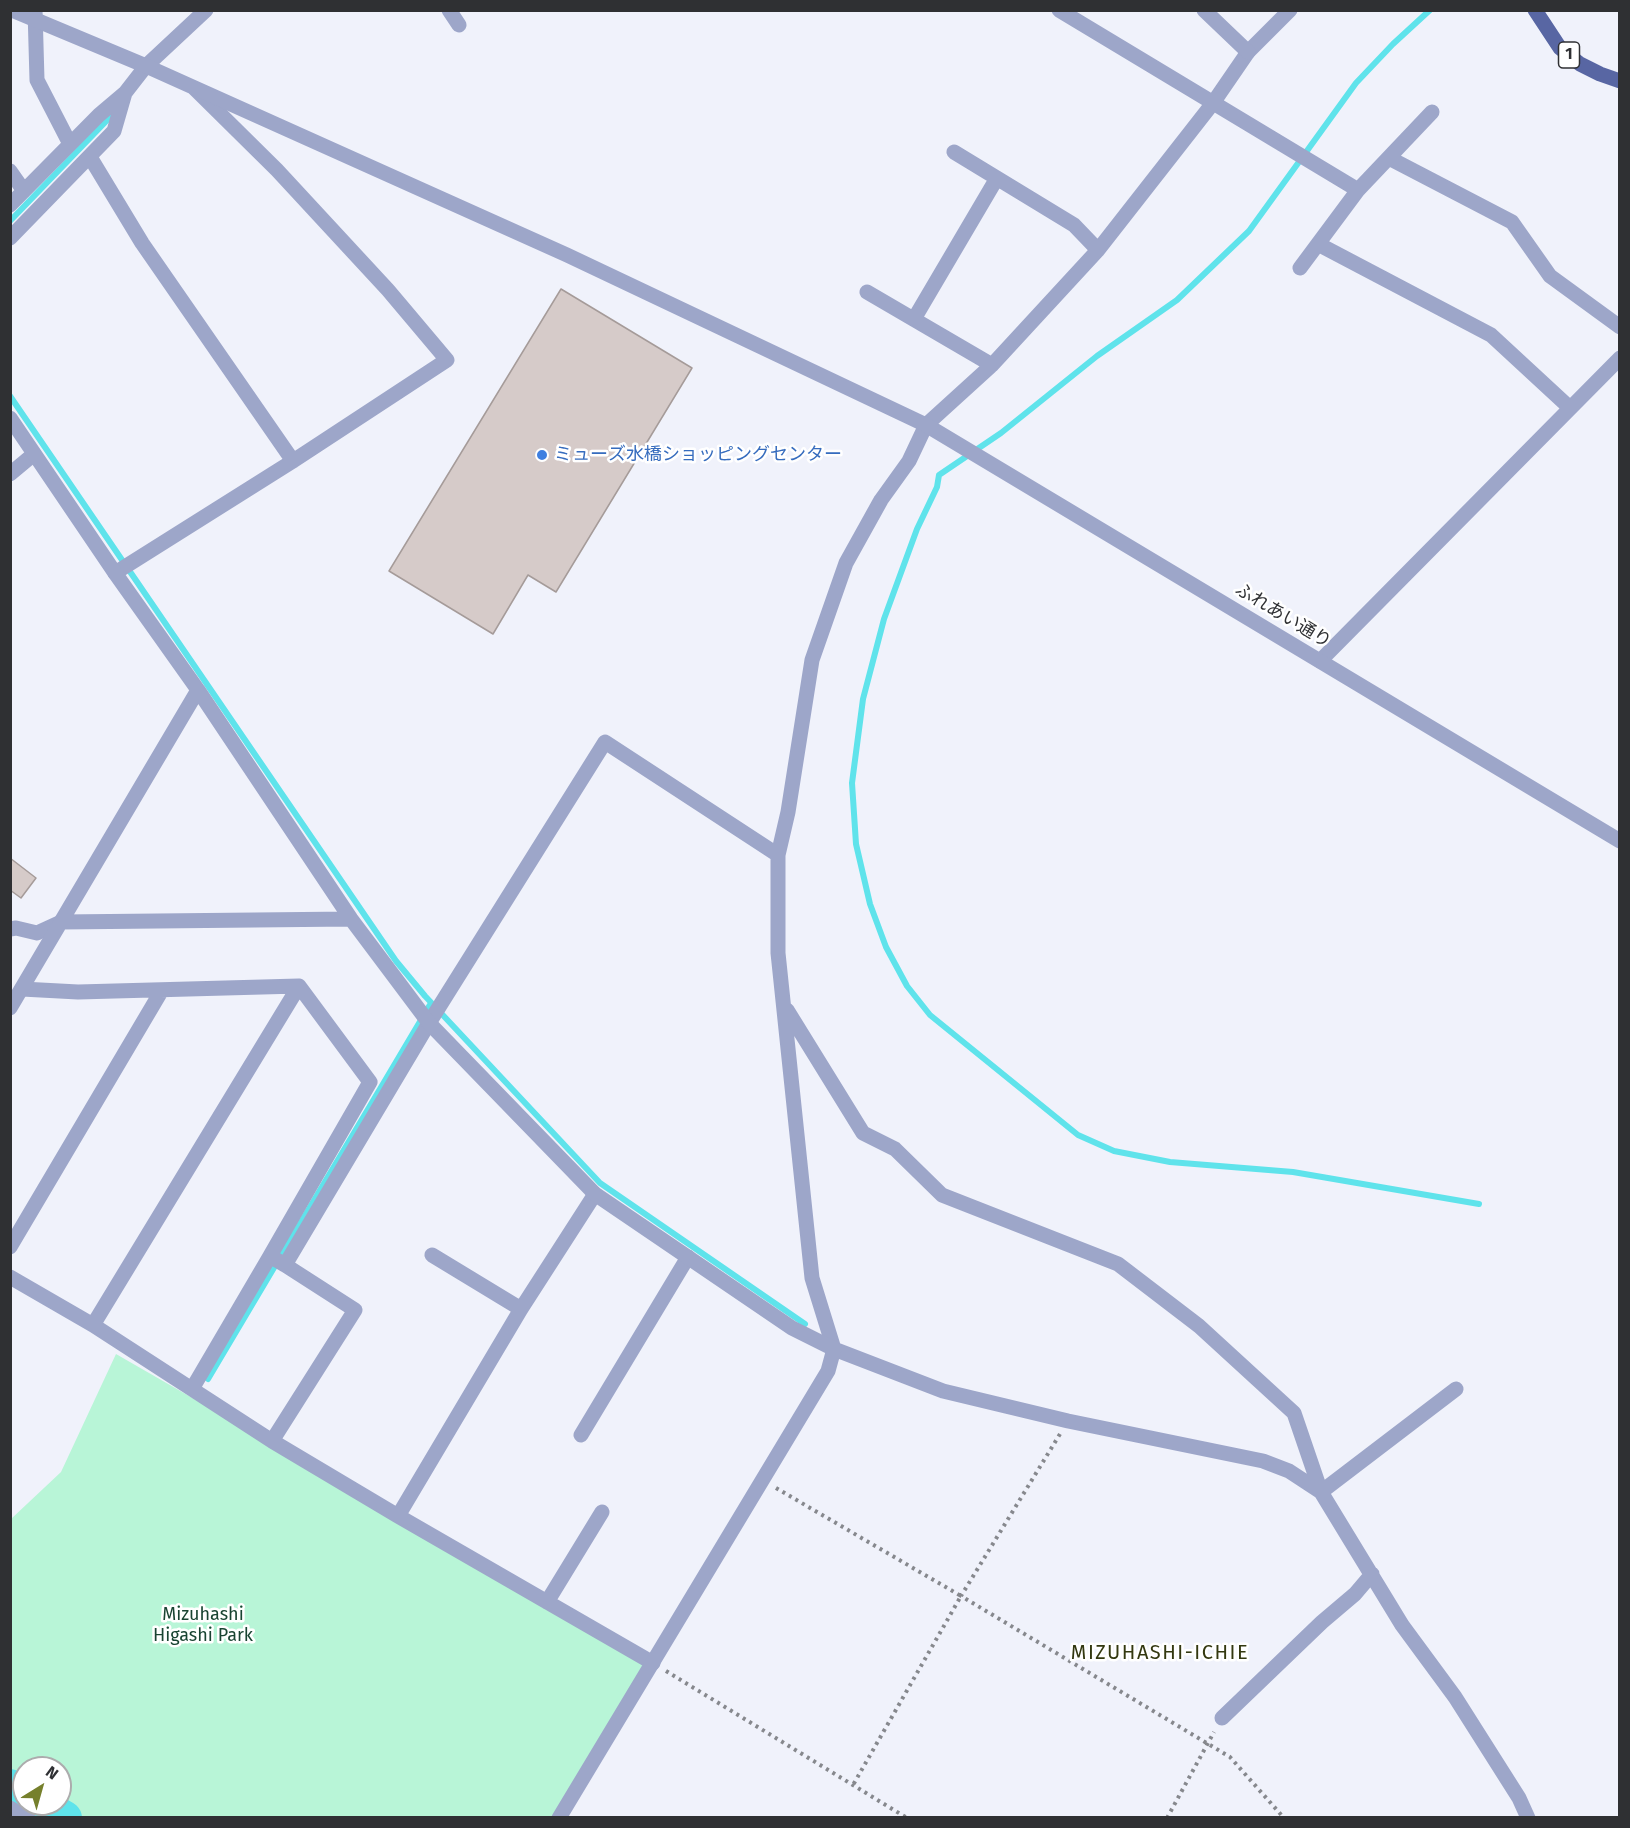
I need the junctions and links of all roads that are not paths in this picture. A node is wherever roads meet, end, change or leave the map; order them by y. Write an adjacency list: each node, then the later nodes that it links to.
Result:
1 (12, 10): 8 (street, ふれあい通り)
2 (206, 10): 11 (street)
3 (449, 10): 9 (street)
4 (1059, 10): 15 (street)
5 (1204, 10): 10 (street)
6 (1290, 10): 10 (street)
7 (1535, 10): 12 (main road, 1)
8 (35, 15): 11 (street, ふれあい通り); 17 (street)
9 (459, 25)
10 (1248, 52): 15 (street)
11 (146, 66): 13 (street, ふれあい通り); 14 (street)
12 (1620, 81)
13 (195, 89): 37 (street, ふれあい通り); 39 (street)
14 (125, 93): 17 (street); 19 (street)
15 (1213, 103): 23 (street); 28 (street)
16 (1432, 112): 20 (street)
17 (70, 144): 24 (street)
18 (954, 152): 22 (street)
19 (90, 157): 26 (street); 39 (street)
20 (1389, 158): 23 (street); 32 (street)
21 (10, 171): 24 (street)
22 (997, 178): 28 (street); 31 (street)
23 (1358, 190): 27 (street)
24 (24, 191): 25 (street)
25 (10, 205)
26 (10, 238)
27 (1317, 244): 29 (street); 35 (street)
28 (1098, 250): 34 (street)
29 (1300, 268)
30 (867, 292): 31 (street)
31 (914, 319): 34 (street)
32 (1620, 327)
33 (1620, 358): 35 (street)
34 (992, 365): 37 (street)
35 (1570, 408): 42 (street)
36 (10, 418): 38 (street)
37 (926, 425): 42 (street, ふれあい通り); 45 (street)
38 (34, 454): 40 (street); 41 (street)
39 (293, 461): 41 (street)
40 (10, 474)
41 (115, 573): 43 (street)
42 (1320, 661): 44 (street, ふれあい通り)
43 (198, 690): 46 (street); 47 (street)
44 (1620, 841)
45 (778, 855): 52 (street); 54 (street)
46 (351, 919): 47 (street); 54 (street)
47 (61, 922): 48 (street); 50 (street)
48 (10, 929)
49 (299, 986): 51 (street); 58 (street); 63 (street)
50 (22, 989): 51 (street); 53 (street)
51 (162, 990): 56 (street)
52 (784, 1005): 64 (street); 69 (street)
53 (10, 1008)
54 (429, 1023): 55 (street); 60 (street)
55 (595, 1194): 59 (street); 62 (street)
56 (10, 1247)
57 (432, 1255): 62 (street)
58 (270, 1256): 60 (street); 65 (street)
59 (688, 1257): 64 (street); 67 (street)
60 (285, 1265): 68 (street)
61 (10, 1277): 63 (street)
62 (520, 1309): 71 (street)
63 (93, 1325): 65 (street)
64 (834, 1349): 69 (street); 74 (street)
65 (192, 1389): 68 (street)
66 (1455, 1389): 69 (street)
67 (581, 1435)
68 (272, 1441): 71 (street)
69 (1321, 1492): 72 (street)
70 (602, 1512): 73 (street)
71 (398, 1516): 73 (street)
72 (1372, 1574): 75 (street); 79 (street)
73 (547, 1602): 74 (street)
74 (653, 1662): 78 (street)
75 (1222, 1718)
76 (10, 1808): 77 (street)
77 (28, 1818)
78 (559, 1818)
79 (1528, 1818)

